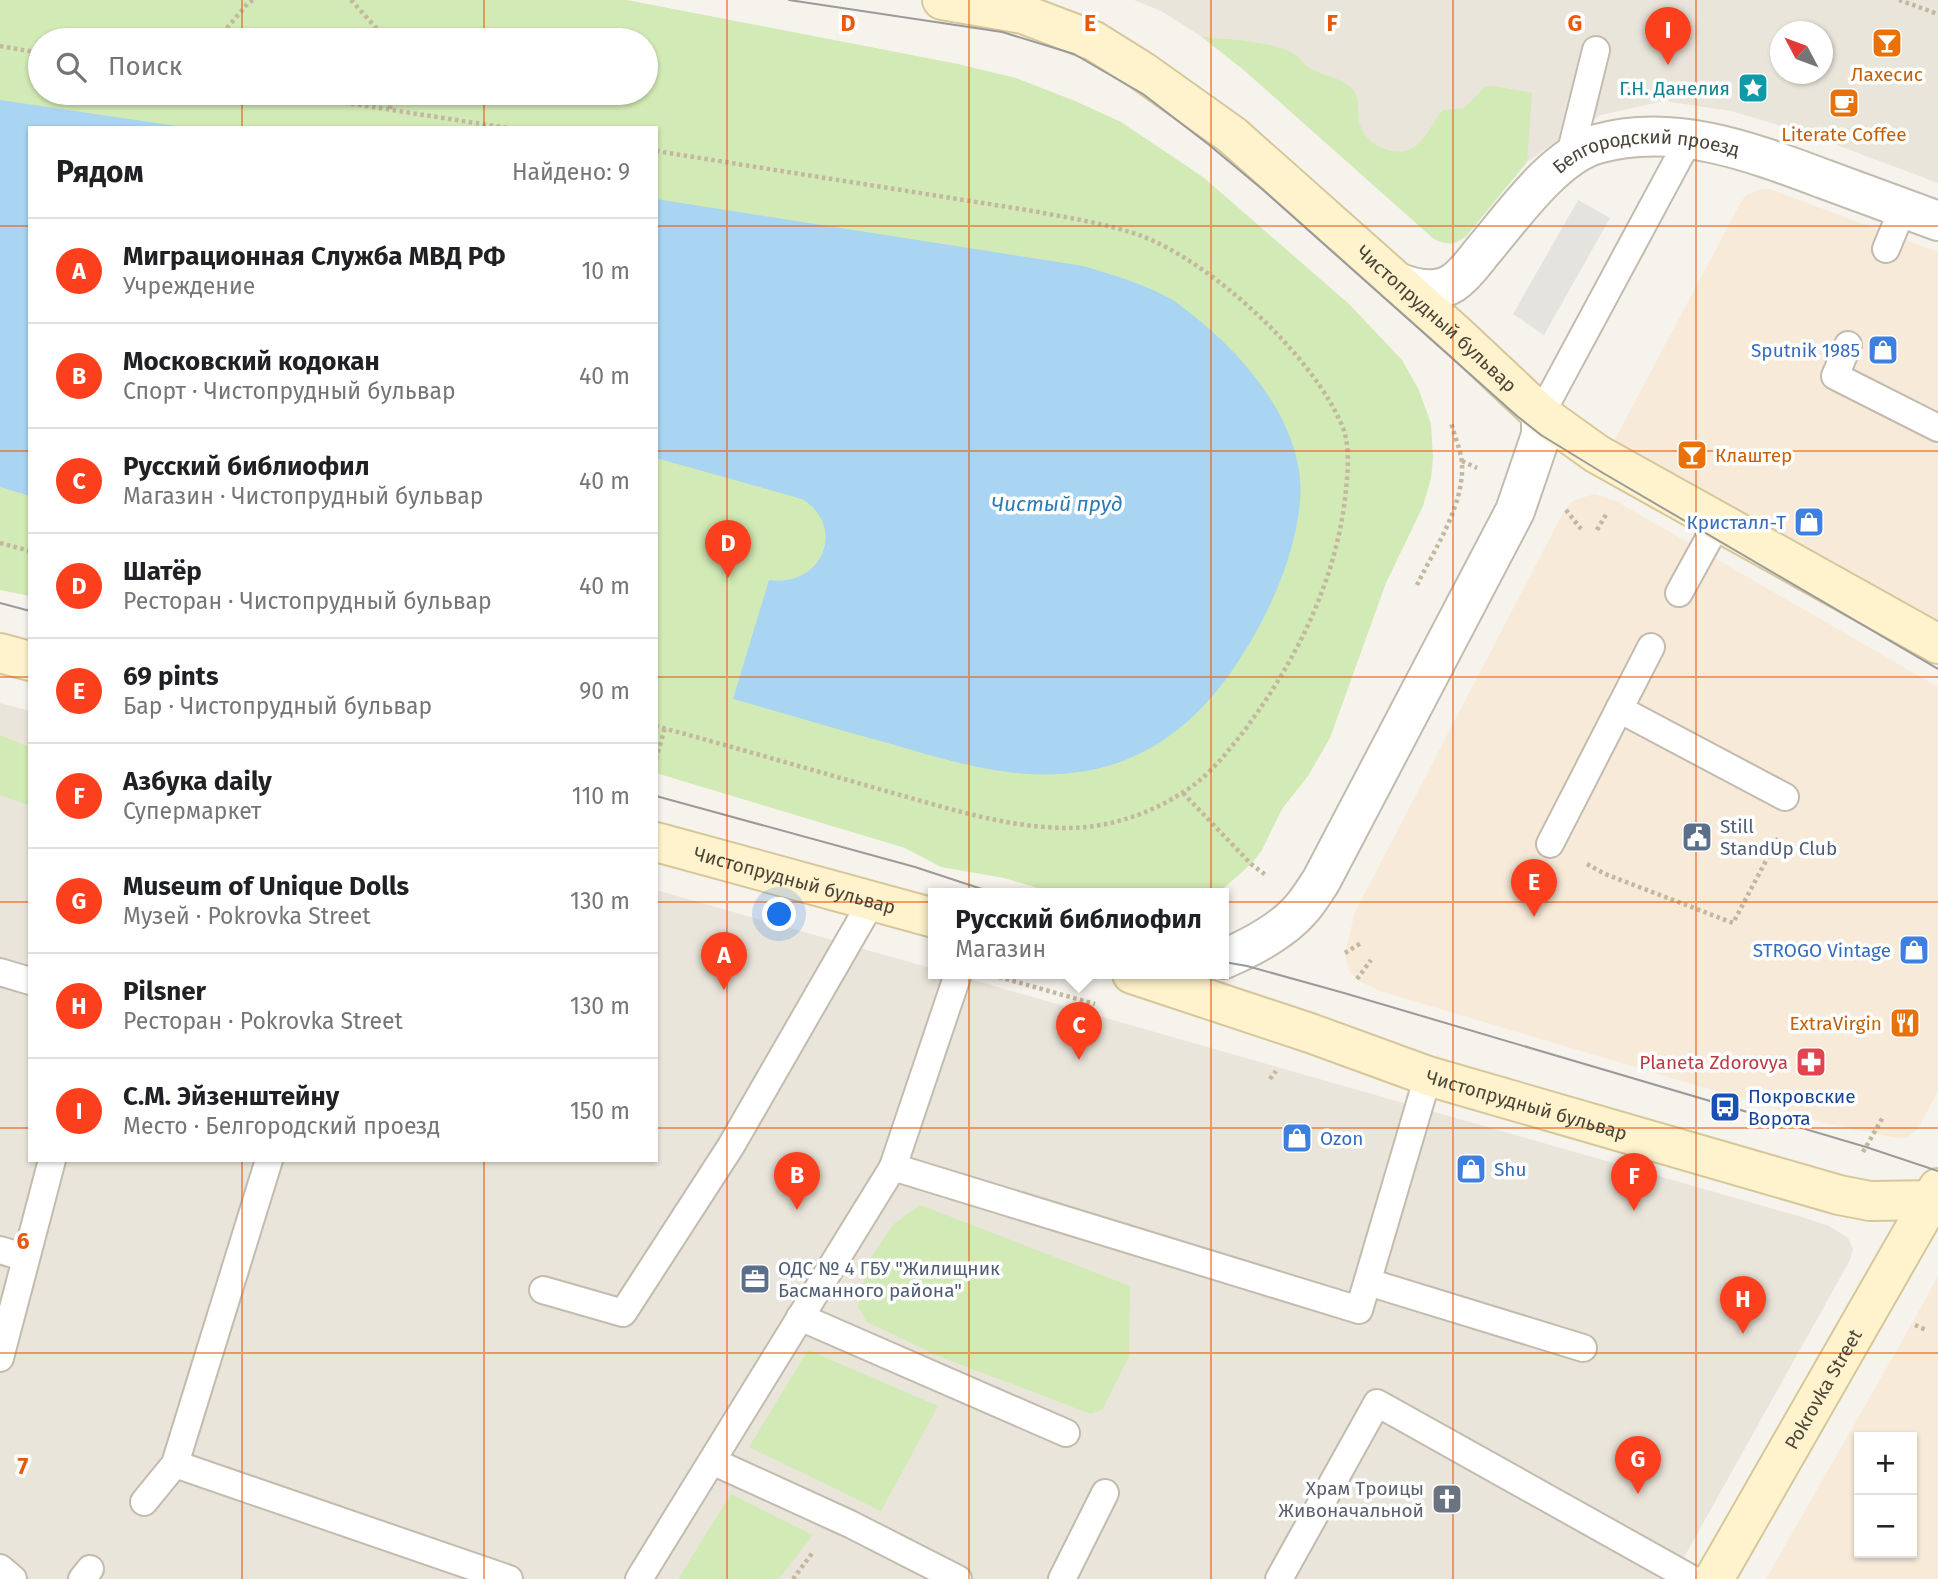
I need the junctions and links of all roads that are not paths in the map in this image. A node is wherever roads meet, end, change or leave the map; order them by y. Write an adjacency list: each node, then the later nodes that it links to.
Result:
1 (942, 0): 2 (main road, Чистопрудный бульвар)
2 (1024, 7): 8 (main road, Чистопрудный бульвар)
3 (1596, 50): 5 (lane)
4 (1689, 139): 5 (street, Белгородский проезд); 6 (street, Белгородский проезд); 10 (lane)
5 (1569, 159): 8 (street, Белгородский проезд)
6 (1921, 215): 7 (lane)
7 (1886, 249)
8 (1398, 282): 10 (main road, Чистопрудный бульвар)
9 (1848, 345): 11 (lane)
10 (1541, 414): 12 (main road, Чистопрудный бульвар); 24 (street)
11 (1938, 428)
12 (1718, 522): 13 (lane); 14 (main road, Чистопрудный бульвар)
13 (1679, 593)
14 (1938, 644)
15 (1651, 647): 18 (lane)
16 (0, 653): 17 (main road)
17 (28, 660)
18 (1619, 709): 19 (lane); 21 (lane)
19 (1785, 797)
20 (658, 843): 22 (main road, Чистопрудный бульвар)
21 (1550, 844)
22 (872, 901): 23 (main road, Чистопрудный бульвар); 37 (lane)
23 (928, 916)
24 (1229, 957)
25 (0, 972): 28 (lane)
26 (956, 979): 32 (lane)
27 (1165, 979): 29 (main road, Чистопрудный бульвар)
28 (28, 980)
29 (1428, 1076): 33 (main road, Чистопрудный бульвар); 36 (lane)
30 (51, 1162): 35 (lane)
31 (268, 1162): 43 (lane)
32 (893, 1167): 36 (lane); 38 (lane)
33 (1936, 1196): 54 (main road, Pokrovka Street)
34 (0, 1250): 35 (lane)
35 (26, 1258): 40 (lane)
36 (1368, 1282): 39 (lane)
37 (542, 1290)
38 (800, 1317): 41 (lane); 42 (lane)
39 (1583, 1348)
40 (0, 1358)
41 (1066, 1433)
42 (712, 1461): 49 (lane); 50 (lane)
43 (175, 1464): 45 (lane); 48 (lane)
44 (1105, 1493): 51 (lane)
45 (144, 1502)
46 (0, 1568): 47 (lane)
47 (13, 1579)
48 (509, 1579)
49 (639, 1579)
50 (958, 1579)
51 (1062, 1579)
52 (1279, 1579): 53 (lane)
53 (1692, 1579)
54 (1714, 1579)

